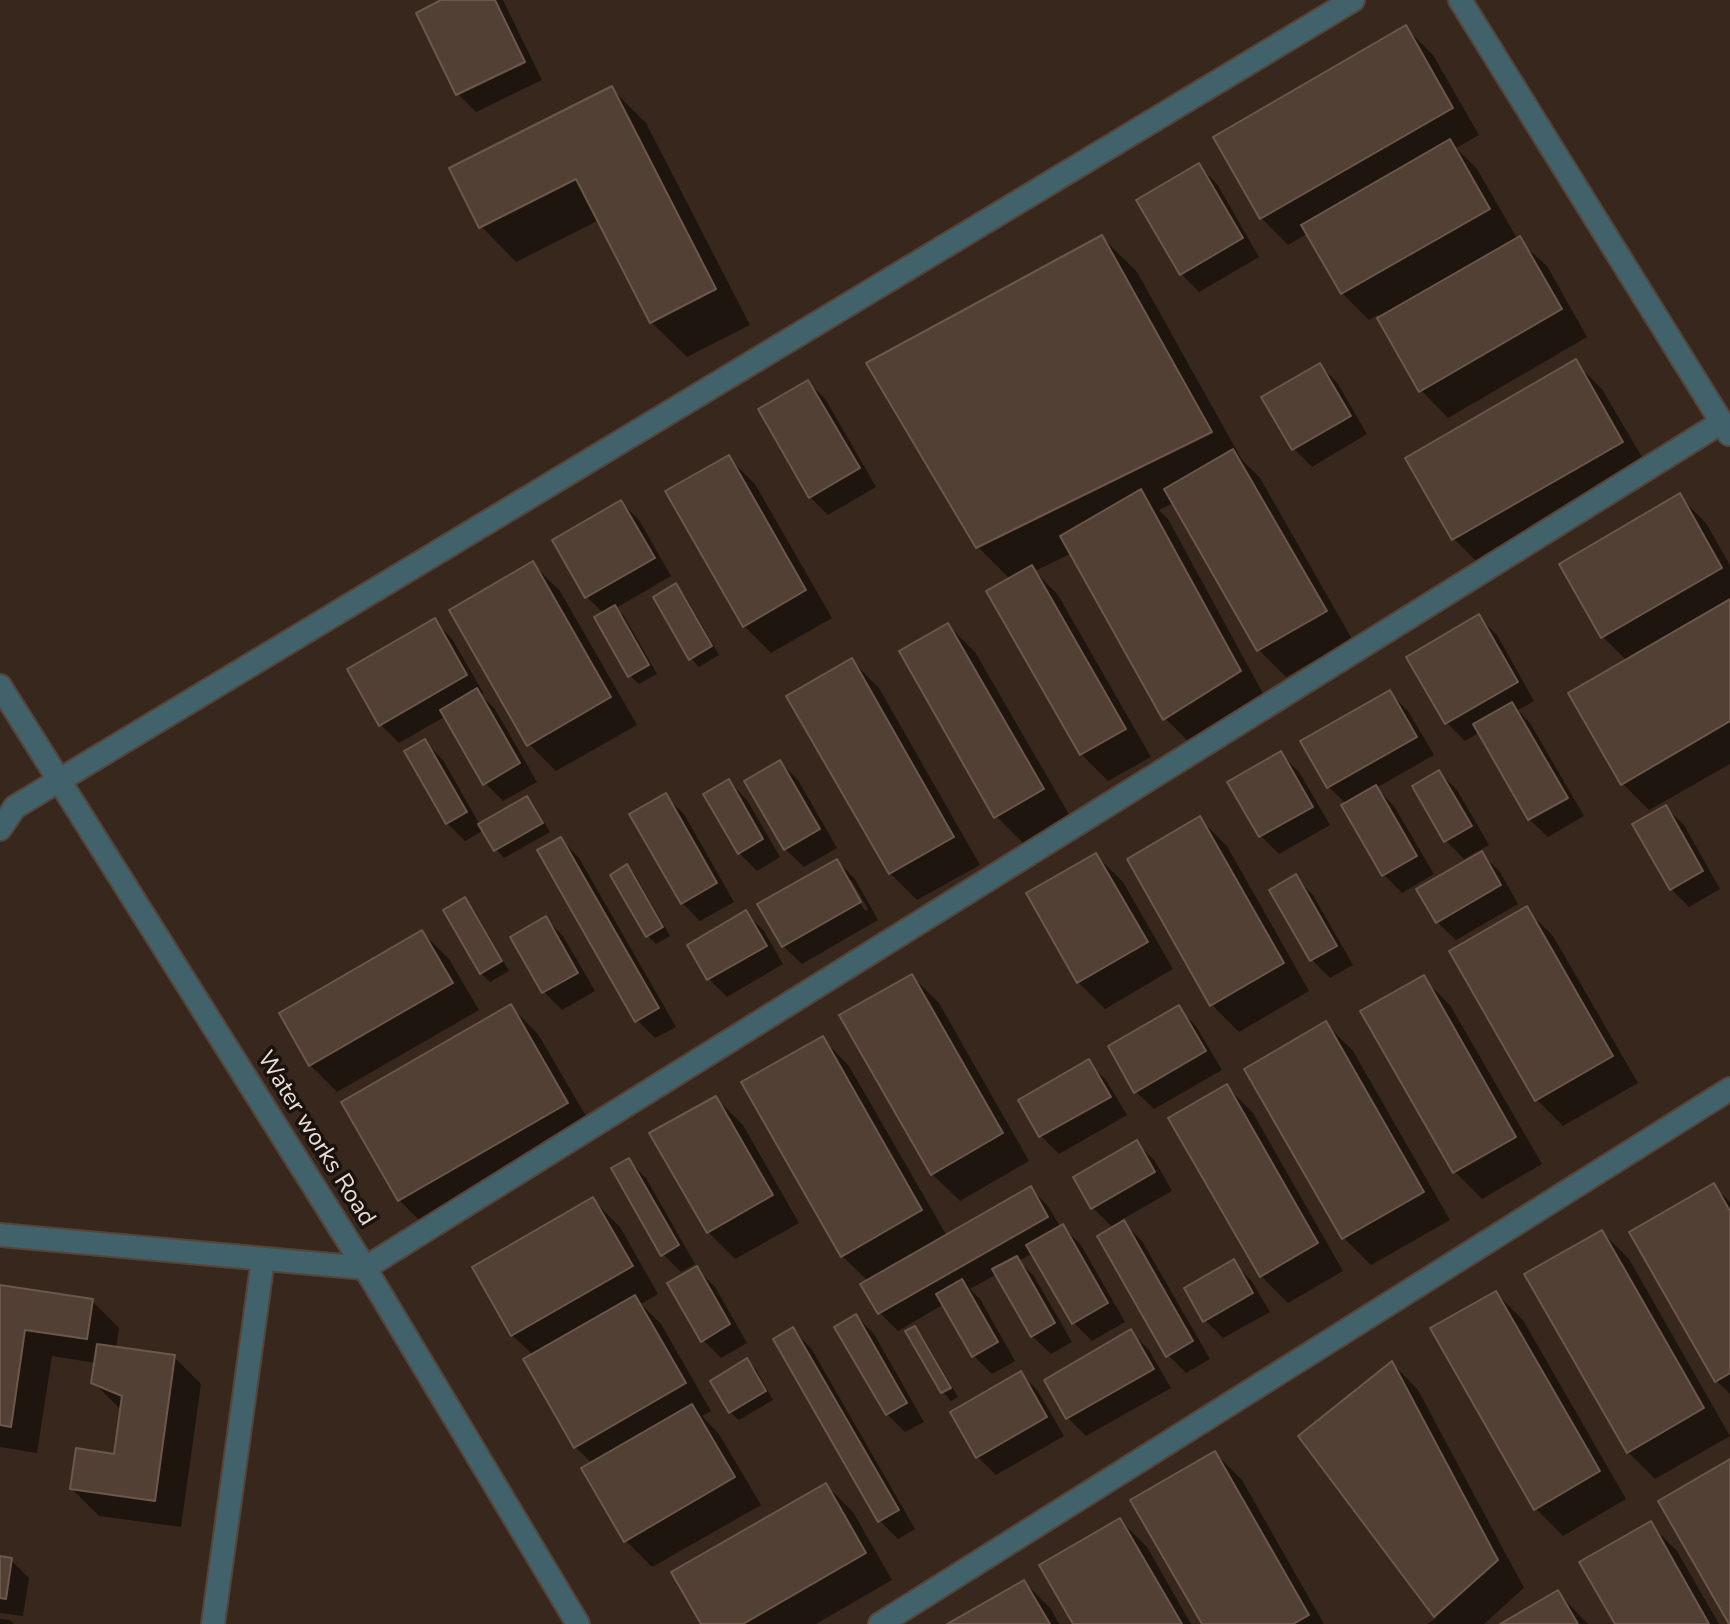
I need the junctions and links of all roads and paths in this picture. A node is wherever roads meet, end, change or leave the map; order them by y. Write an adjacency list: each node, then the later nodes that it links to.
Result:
1 (1353, 0): 5 (street)
2 (1460, 0): 3 (street)
3 (1726, 429): 10 (street)
4 (0, 686): 5 (street, Water works Road)
5 (61, 780): 6 (street); 10 (street, Water works Road)
6 (0, 829)
7 (1730, 1089): 13 (street)
8 (0, 1235): 9 (street)
9 (263, 1259): 10 (street); 11 (street)
10 (365, 1268): 12 (street, Water works Road)
11 (213, 1624)
12 (578, 1624)
13 (880, 1624)

